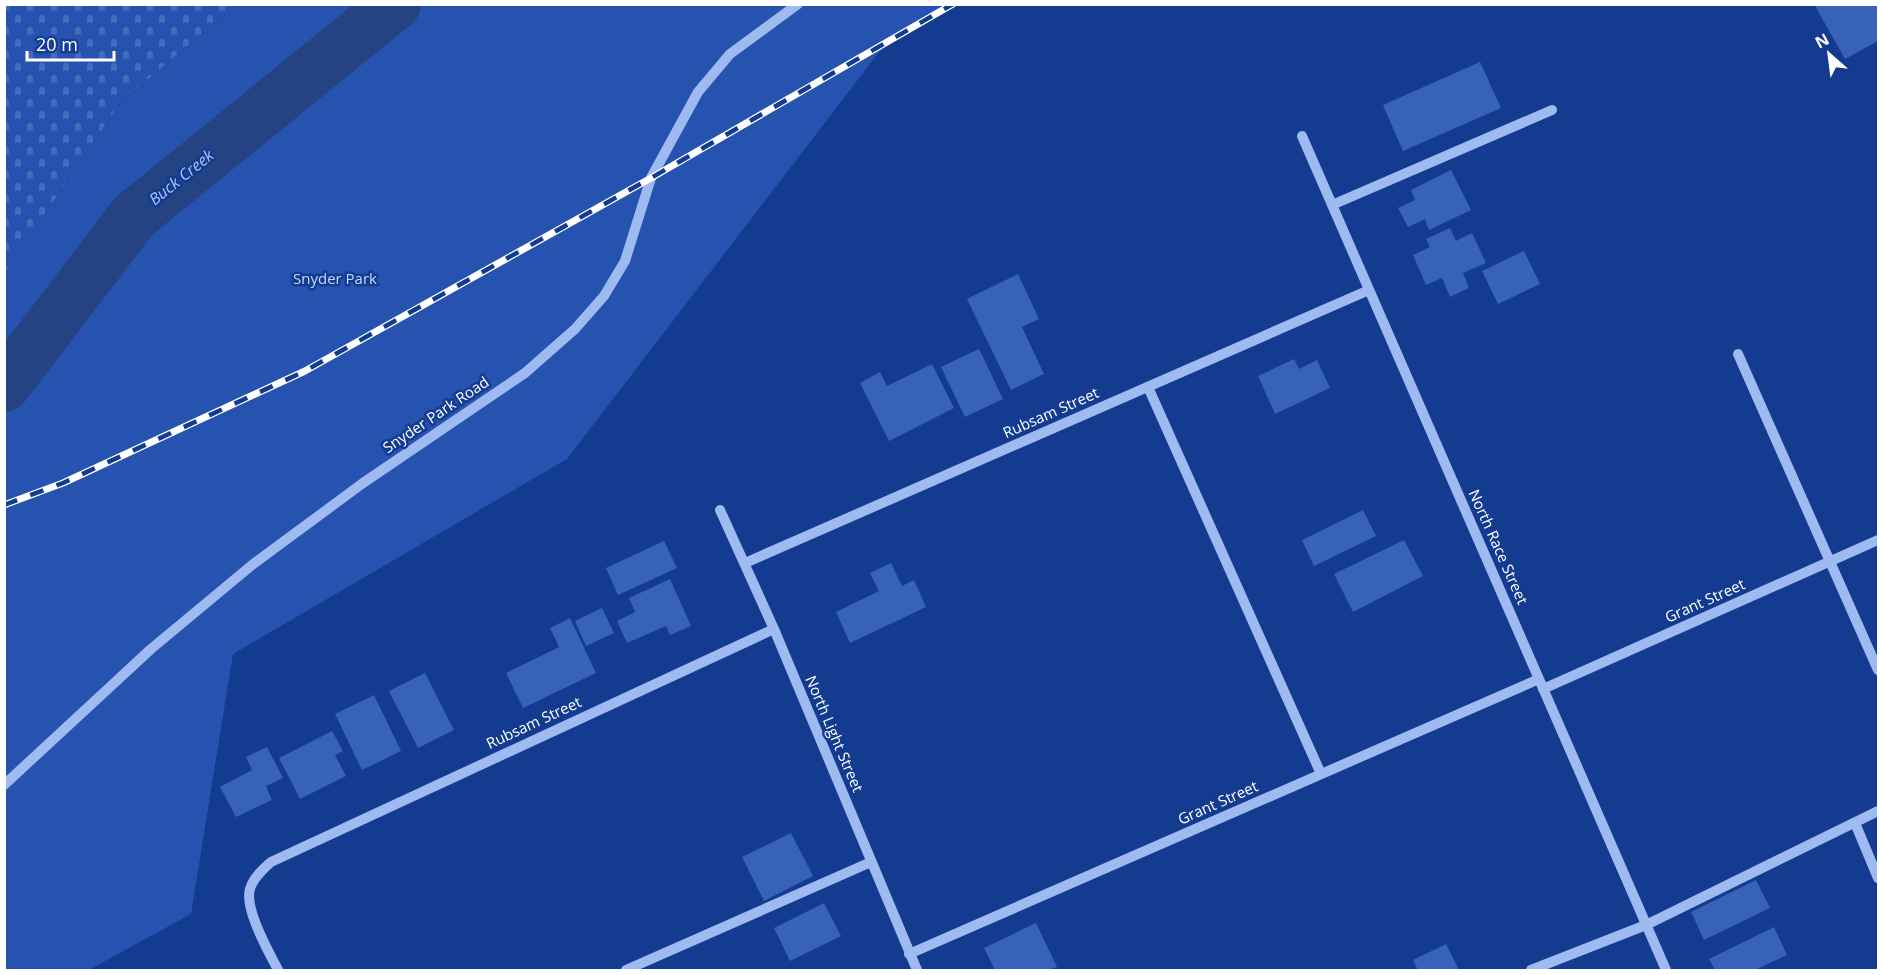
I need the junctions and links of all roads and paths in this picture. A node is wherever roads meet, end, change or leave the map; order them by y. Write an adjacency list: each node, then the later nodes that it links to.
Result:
1 (798, 4): 16 (street, Snyder Park Road)
2 (1552, 110): 4 (street)
3 (1302, 136): 4 (street, North Race Street)
4 (1332, 205): 5 (street, North Race Street)
5 (1369, 290): 7 (street, Rubsam Street); 14 (street, North Race Street)
6 (1738, 354): 10 (street)
7 (1148, 387): 11 (street, Rubsam Street); 15 (street)
8 (720, 510): 11 (street, North Light Street)
9 (1878, 540): 10 (street, Grant Street)
10 (1830, 562): 13 (street); 14 (street, Grant Street)
11 (745, 563): 12 (street, North Light Street)
12 (774, 629): 19 (street, North Light Street); 23 (street, Rubsam Street)
13 (1878, 670)
14 (1541, 684): 15 (street, Grant Street); 21 (street, North Race Street)
15 (1321, 774): 22 (street, Grant Street)
16 (4, 785)
17 (1878, 811): 18 (street)
18 (1855, 823): 20 (street); 21 (street)
19 (871, 862): 22 (street, North Light Street); 24 (street)
20 (1878, 878)
21 (1646, 925): 26 (street); 27 (street, North Race Street)
22 (909, 954): 25 (street, North Light Street)
23 (278, 970)
24 (626, 970)
25 (917, 970)
26 (1531, 970)
27 (1666, 970)

